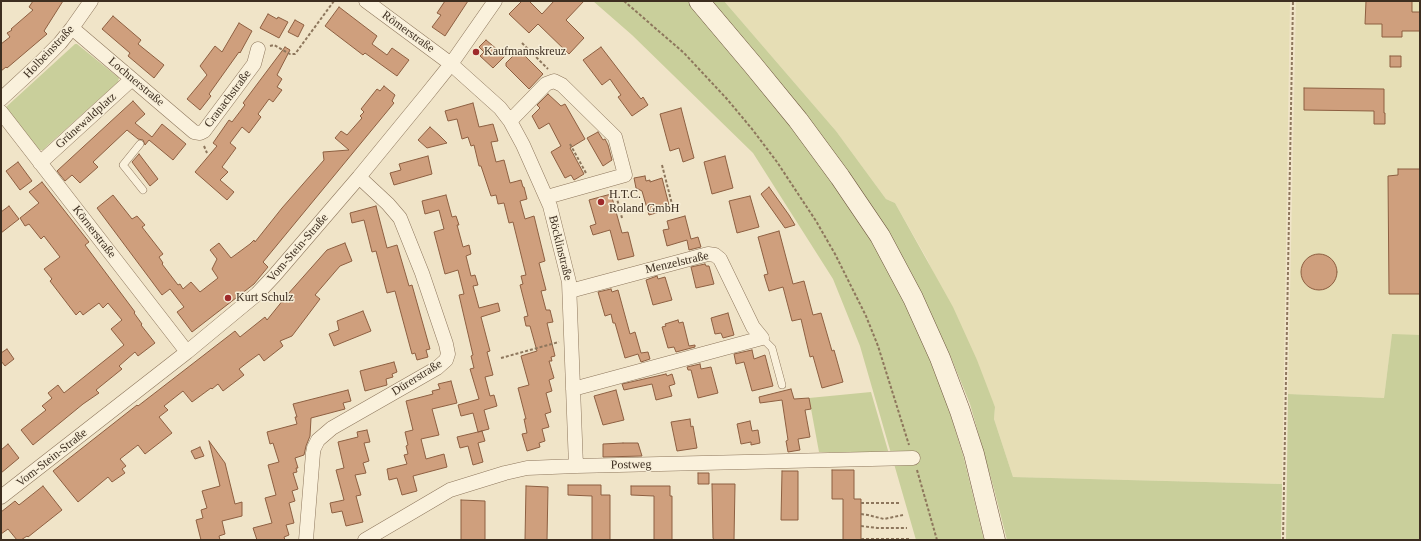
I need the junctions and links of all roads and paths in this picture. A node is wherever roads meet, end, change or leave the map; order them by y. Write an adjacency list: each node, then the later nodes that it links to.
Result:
1 (91, 1): 8 (street, Holbeinstraße)
2 (334, 1): 10 (path)
3 (366, 1): 11 (street, Römerstraße)
4 (495, 1): 11 (street, Vom-Stein-Straße)
5 (624, 1): 36 (path)
6 (699, 1): 50 (street)
7 (1293, 1): 51 (path)
8 (72, 28): 13 (street, Lochnerstraße); 14 (street, Holbeinstraße)
9 (522, 43): 12 (path)
10 (258, 49): 17 (street, Cranachstraße)
11 (451, 64): 16 (street, Böcklinstraße); 22 (street, Vom-Stein-Straße)
12 (549, 69)
13 (132, 79): 17 (street, Lochnerstraße); 20 (street, Grünewaldplatz)
14 (1, 99)
15 (1, 112): 20 (street, Körnerstraße)
16 (510, 121): 23 (street); 26 (street, Böcklinstraße)
17 (200, 133)
18 (140, 144): 25 (lane)
19 (570, 144): 24 (path)
20 (40, 163): 32 (street, Körnerstraße)
21 (662, 165): 27 (path)
22 (359, 177): 32 (street, Vom-Stein-Straße); 47 (street, Dürerstraße)
23 (612, 178): 24 (street); 28 (path)
24 (593, 184): 26 (street)
25 (143, 190)
26 (546, 197): 29 (street, Böcklinstraße)
27 (673, 208)
28 (622, 218)
29 (570, 291): 30 (street, Menzelstraße); 31 (street, Böcklinstraße)
30 (762, 338): 34 (lane, Menzelstraße); 35 (street)
31 (572, 339): 33 (path); 35 (street, Böcklinstraße)
32 (187, 352): 38 (street, Vom-Stein-Straße)
33 (501, 358)
34 (782, 385)
35 (573, 390): 37 (street, Böcklinstraße)
36 (913, 458): 37 (street, Postweg); 49 (path)
37 (576, 466): 48 (street, Postweg)
38 (1, 497)
39 (861, 503): 40 (path)
40 (901, 503)
41 (861, 514): 42 (path)
42 (903, 515)
43 (861, 526): 44 (path)
44 (906, 528)
45 (909, 538): 46 (path)
46 (861, 539)
47 (306, 540)
48 (365, 540)
49 (937, 540)
50 (995, 540)
51 (1283, 540)

